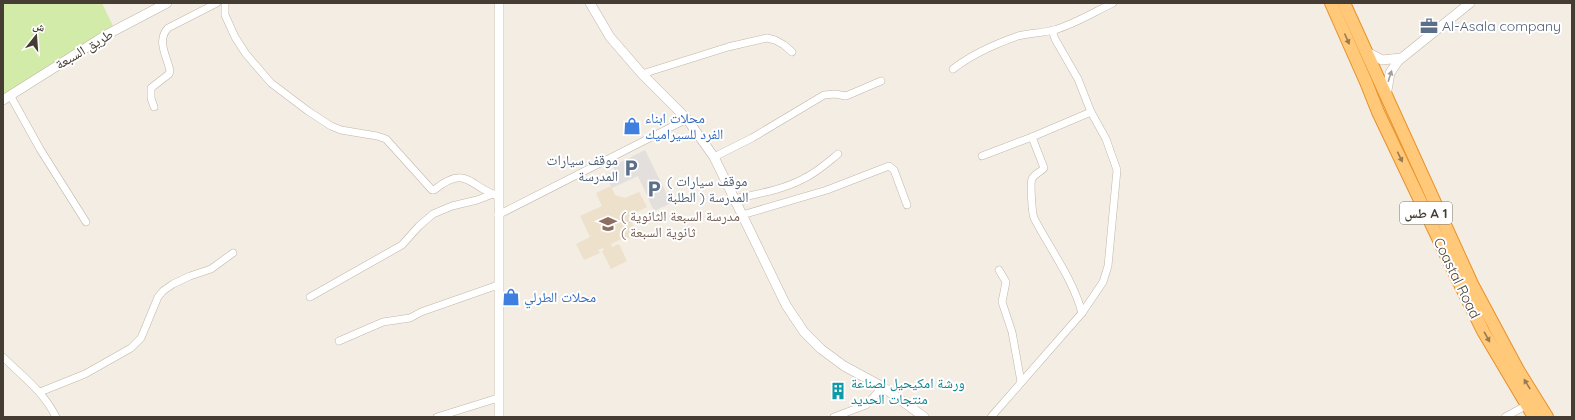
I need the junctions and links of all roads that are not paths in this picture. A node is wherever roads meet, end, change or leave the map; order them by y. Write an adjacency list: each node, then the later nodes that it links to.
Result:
1 (168, 3): 18 (street, طريق السبعة)
2 (217, 3): 19 (street)
3 (225, 3): 26 (street)
4 (498, 3): 26 (street)
5 (590, 3): 15 (street)
6 (1113, 3): 10 (street)
7 (1331, 3): 43 (highway, Coastal Road / طس A 1, one-way to 43)
8 (1344, 3): 11 (highway, Coastal Road / طس A 1)
9 (1470, 3): 13 (street)
10 (1052, 30): 14 (street); 20 (street)
11 (1365, 51): 13 (street); 17 (highway, Coastal Road / طس A 1)
12 (792, 52): 15 (street)
13 (1401, 58): 17 (street, one-way to 13)
14 (952, 69)
15 (642, 74): 21 (street)
16 (881, 81): 25 (street)
17 (1386, 96): 52 (highway, Coastal Road / طس A 1, one-way to 17)
18 (6, 97): 31 (street)
19 (154, 107)
20 (1091, 112): 22 (street); 36 (street)
21 (687, 118): 25 (street); 30 (street)
22 (1032, 137): 24 (street); 36 (street)
23 (838, 154): 27 (street)
24 (982, 156)
25 (714, 157): 27 (street)
26 (496, 195): 30 (street); 35 (street)
27 (734, 199): 29 (street)
28 (906, 205): 29 (street)
29 (742, 214): 40 (street)
30 (498, 215): 34 (street)
31 (86, 222)
32 (233, 253): 41 (street)
33 (999, 270): 39 (street)
34 (498, 285): 37 (street); 42 (street)
35 (310, 297)
36 (1082, 313): 39 (street)
37 (339, 341)
38 (5, 362): 41 (street)
39 (1021, 382): 49 (street)
40 (883, 387): 47 (street); 48 (street)
41 (40, 392): 44 (street)
42 (498, 398): 45 (street); 46 (street)
43 (1527, 406): 50 (street); 51 (highway, Coastal Road / طس A 1)
44 (56, 417)
45 (437, 417)
46 (499, 417)
47 (834, 417)
48 (924, 417)
49 (991, 417)
50 (1505, 417)
51 (1534, 417)
52 (1547, 417)

